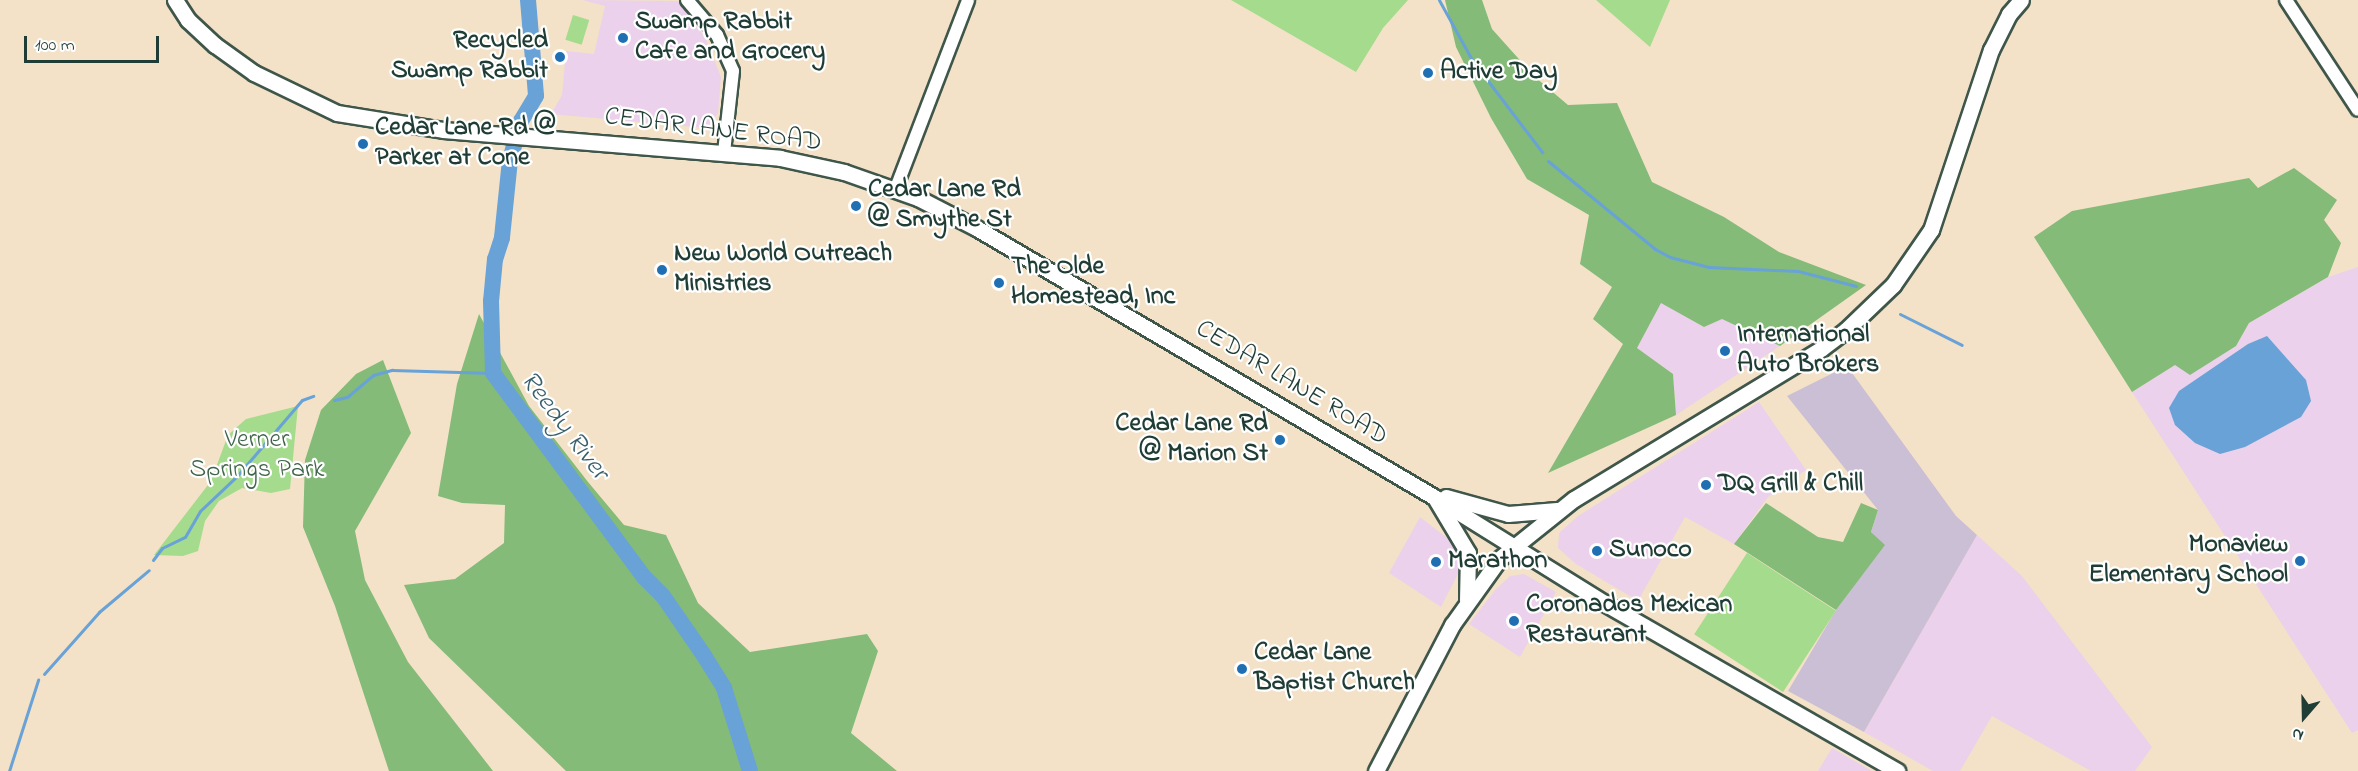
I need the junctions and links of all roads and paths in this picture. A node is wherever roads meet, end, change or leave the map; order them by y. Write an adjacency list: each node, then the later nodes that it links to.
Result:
1 (175, 0): 7 (main road, CEDAR LANE ROAD)
2 (687, 0): 7 (street)
3 (968, 0): 8 (street)
4 (2021, 0): 11 (main road)
5 (2286, 0): 6 (street)
6 (2358, 110)
7 (724, 153): 8 (main road, CEDAR LANE ROAD)
8 (896, 188): 9 (main road, CEDAR LANE ROAD)
9 (1419, 488): 10 (main road, CEDAR LANE ROAD); 11 (main road, CEDAR LANE ROAD)
10 (1434, 496): 12 (main road, CEDAR LANE ROAD); 13 (main road)
11 (1557, 510): 12 (main road)
12 (1514, 547): 13 (main road); 15 (main road, CEDAR LANE ROAD)
13 (1467, 600): 14 (main road)
14 (1376, 771)
15 (1897, 771)

